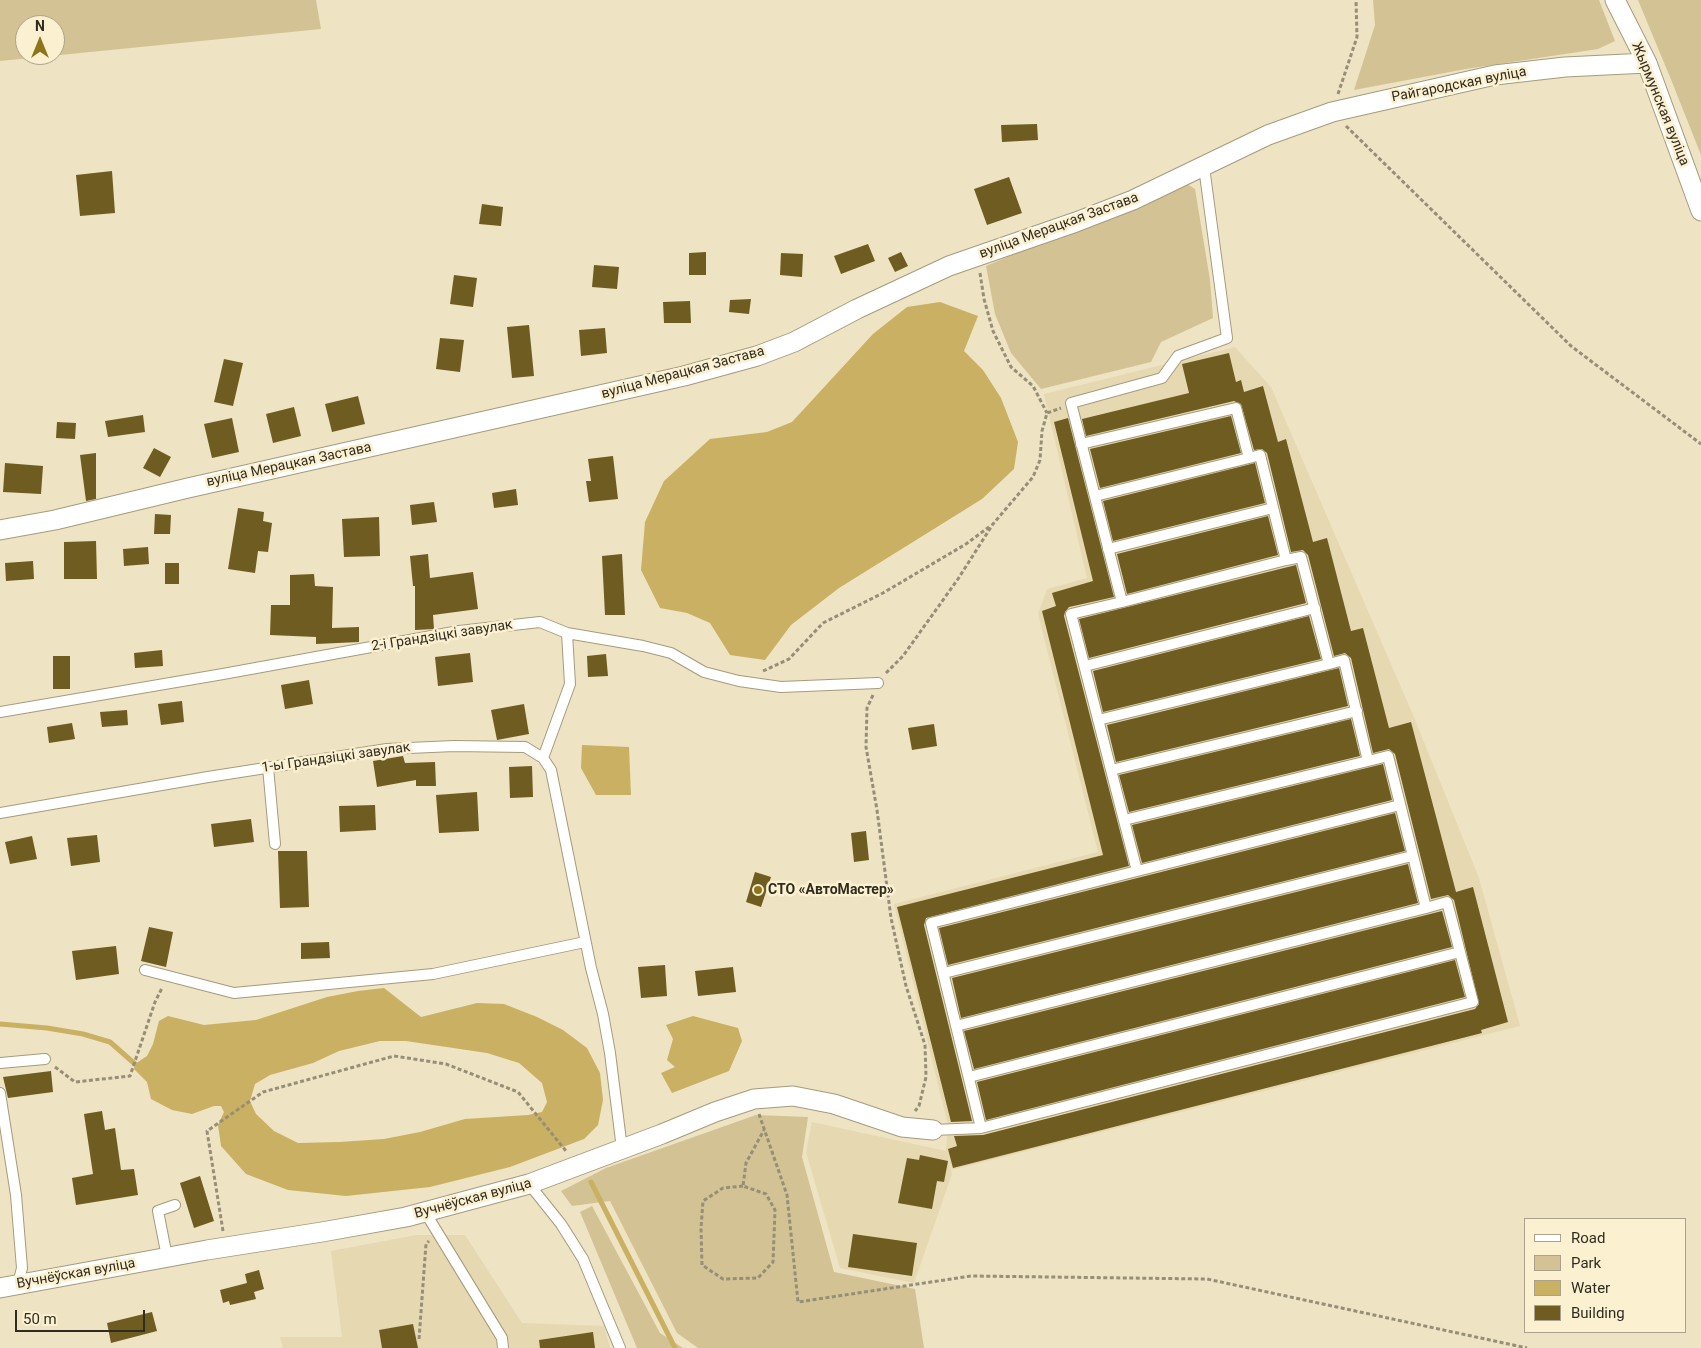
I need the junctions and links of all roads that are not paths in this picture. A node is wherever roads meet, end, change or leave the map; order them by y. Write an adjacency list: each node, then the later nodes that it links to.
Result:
1 (1615, 0): 2 (street, Жырмунская вуліца)
2 (1647, 63): 3 (street, Райгародская вуліца); 5 (street, Жырмунская вуліца)
3 (1332, 112): 4 (street, вуліца Мерацкая Застава)
4 (1204, 167): 6 (lane); 10 (street, вуліца Мерацкая Застава)
5 (1701, 211)
6 (1082, 444): 7 (lane); 8 (lane)
7 (1250, 458): 8 (lane); 9 (lane)
8 (1094, 496): 11 (lane)
9 (1273, 508): 11 (lane); 12 (lane)
10 (0, 530)
11 (1108, 549): 13 (lane)
12 (1286, 560): 13 (lane); 14 (lane)
13 (1122, 602): 17 (lane)
14 (1314, 608): 16 (lane); 17 (lane)
15 (567, 633): 18 (lane, 2-і Грандзіцкі завулак); 20 (lane, 2-і Грандзіцкі завулак); 22 (lane)
16 (1329, 664): 19 (lane); 21 (lane)
17 (1085, 666): 21 (lane)
18 (878, 683)
19 (1357, 711): 23 (lane); 25 (lane)
20 (0, 712)
21 (1098, 720): 25 (lane)
22 (543, 758): 24 (lane, 1-ы Грандзіцкі завулак); 33 (lane)
23 (1368, 760): 26 (lane); 28 (lane)
24 (268, 768): 27 (lane, 1-ы Грандзіцкі завулак); 29 (lane)
25 (1111, 770): 28 (lane)
26 (1400, 804): 30 (lane); 31 (lane)
27 (0, 813)
28 (1124, 820): 31 (lane)
29 (275, 844)
30 (1412, 856): 32 (lane); 36 (lane)
31 (1137, 871): 36 (lane)
32 (1426, 908): 34 (lane); 37 (lane)
33 (585, 942): 35 (lane); 44 (lane)
34 (1460, 952): 40 (lane); 42 (lane)
35 (146, 970)
36 (944, 973): 37 (lane)
37 (956, 1026): 40 (lane)
38 (44, 1059): 39 (lane)
39 (0, 1064)
40 (968, 1077): 42 (lane)
41 (0, 1093): 49 (lane)
42 (981, 1128): 43 (lane)
43 (933, 1130): 44 (street, Вучнёўская вуліца)
44 (622, 1149): 45 (street, Вучнёўская вуліца)
45 (529, 1184): 47 (street, Вучнёўская вуліца); 51 (lane)
46 (175, 1205): 48 (lane)
47 (425, 1212): 48 (street, Вучнёўская вуліца); 50 (lane)
48 (167, 1257): 49 (street, Вучнёўская вуліца)
49 (9, 1286)
50 (503, 1348)
51 (620, 1348)

